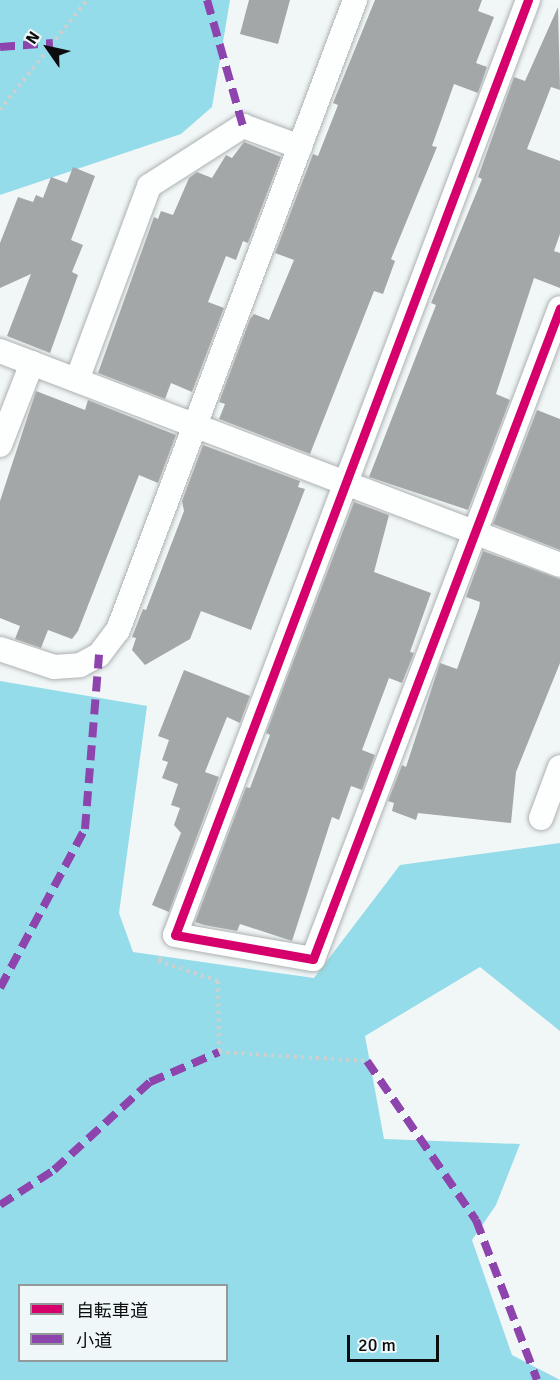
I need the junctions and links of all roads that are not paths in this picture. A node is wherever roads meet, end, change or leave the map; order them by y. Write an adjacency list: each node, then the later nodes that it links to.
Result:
1 (355, 0): 3 (street)
2 (528, 0): 10 (street)
3 (300, 147): 7 (street); 8 (street)
4 (560, 308): 11 (street)
5 (0, 351): 6 (street)
6 (32, 363): 7 (street); 9 (street)
7 (77, 380): 8 (street)
8 (196, 426): 10 (street); 13 (street)
9 (0, 445)
10 (345, 483): 11 (street); 11 (street)
11 (474, 532): 12 (street)
12 (560, 565)
13 (0, 649)
14 (560, 767): 15 (street)
15 (541, 818)

